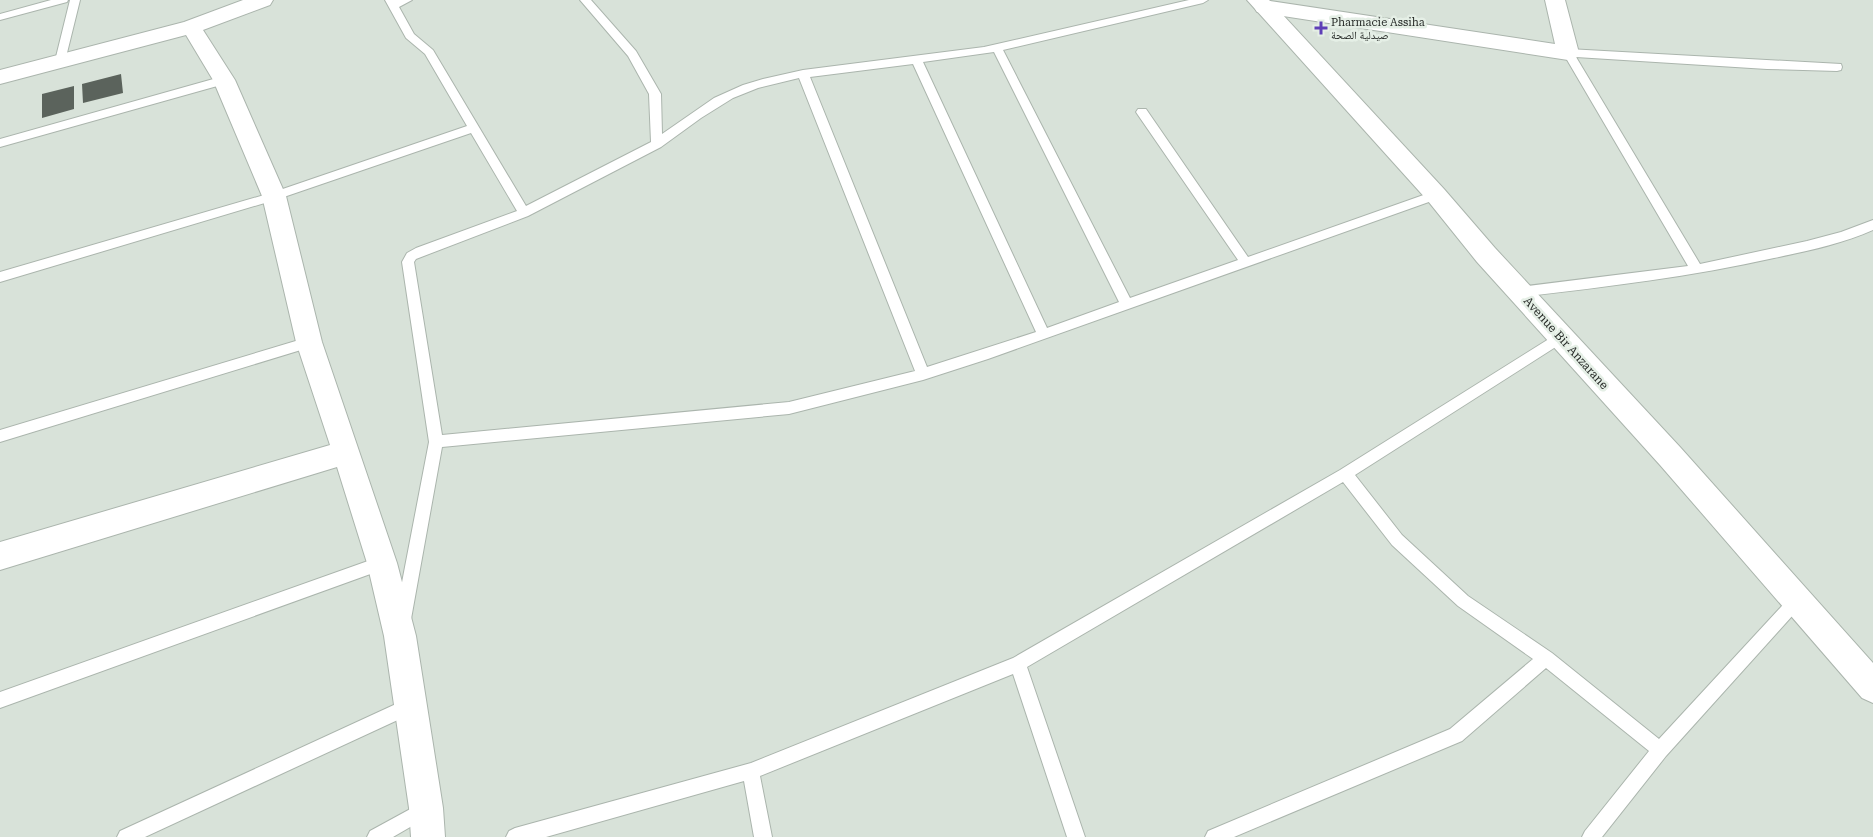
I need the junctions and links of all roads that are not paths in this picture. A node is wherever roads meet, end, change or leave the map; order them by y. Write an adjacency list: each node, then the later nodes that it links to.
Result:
1 (63, 0): 10 (lane)
2 (75, 0): 15 (lane)
3 (264, 0): 11 (street)
4 (407, 0): 8 (lane)
5 (585, 0): 23 (lane)
6 (1203, 0): 12 (lane)
7 (1555, 0): 13 (street)
8 (392, 2): 21 (lane)
9 (1261, 4): 13 (street); 24 (street, Avenue Bir Anzarane)
10 (0, 17)
11 (191, 27): 15 (street); 19 (street)
12 (997, 48): 14 (lane); 32 (lane)
13 (1568, 53): 16 (lane); 29 (lane)
14 (918, 60): 17 (lane); 33 (lane)
15 (60, 61): 18 (street)
16 (1837, 67)
17 (803, 74): 23 (lane); 36 (lane)
18 (0, 77)
19 (224, 80): 22 (lane); 25 (street)
20 (1142, 112): 28 (lane)
21 (476, 128): 25 (lane); 26 (lane)
22 (0, 143)
23 (657, 144): 26 (lane)
24 (1436, 195): 28 (lane); 31 (street, Avenue Bir Anzarane)
25 (274, 196): 30 (lane); 35 (street)
26 (524, 213): 38 (lane)
27 (1872, 227): 29 (lane)
28 (1246, 263): 32 (lane)
29 (1697, 270): 31 (lane)
30 (0, 277)
31 (1519, 292): 34 (street, Avenue Bir Anzarane)
32 (1127, 305): 33 (lane)
33 (1043, 334): 36 (lane)
34 (1560, 336): 40 (lane); 43 (street, Avenue Bir Anzarane)
35 (309, 342): 37 (lane); 39 (street)
36 (923, 374): 38 (lane)
37 (0, 436)
38 (436, 442): 44 (lane)
39 (346, 452): 41 (street); 42 (street)
40 (1345, 474): 45 (lane); 46 (lane)
41 (0, 556)
42 (382, 563): 44 (street); 48 (lane)
43 (1797, 600): 47 (street, Avenue Bir Anzarane); 50 (lane)
44 (400, 636): 49 (street)
45 (1546, 658): 50 (lane); 59 (lane)
46 (1018, 664): 51 (lane); 58 (lane)
47 (1873, 687)
48 (0, 700)
49 (409, 706): 52 (street); 53 (lane)
50 (1660, 750): 60 (lane)
51 (751, 771): 56 (lane); 57 (lane)
52 (426, 808): 54 (lane); 55 (street)
53 (126, 837)
54 (376, 837)
55 (428, 837)
56 (515, 837)
57 (763, 837)
58 (1076, 837)
59 (1214, 837)
60 (1591, 837)

